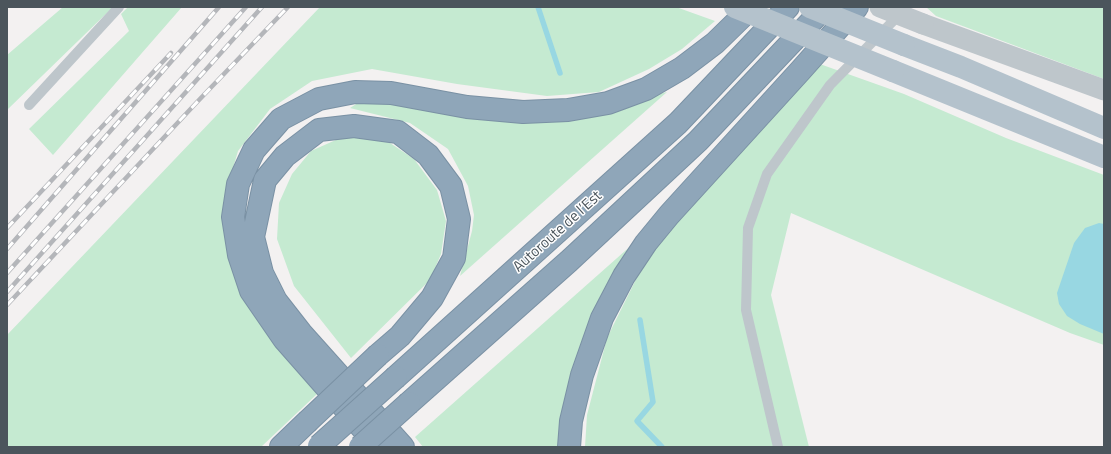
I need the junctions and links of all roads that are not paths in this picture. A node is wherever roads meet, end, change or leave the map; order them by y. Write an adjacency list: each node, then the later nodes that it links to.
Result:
1 (119, 7): 11 (lane)
2 (735, 7): 13 (main road, bridge)
3 (752, 7): 17 (highway)
4 (788, 7): 15 (highway, Autoroute de l’Est, bridge)
5 (810, 7): 12 (main road, bridge)
6 (825, 7): 16 (highway, Autoroute de l’Est, bridge)
7 (857, 7): 19 (highway)
8 (880, 7): 10 (street, bridge)
9 (908, 7): 20 (lane)
10 (1104, 90)
11 (29, 105)
12 (1098, 125)
13 (1104, 157)
14 (281, 447): 18 (highway, bridge)
15 (319, 447)
16 (360, 447)
17 (380, 447)
18 (403, 447)
19 (569, 447)
20 (778, 447)

